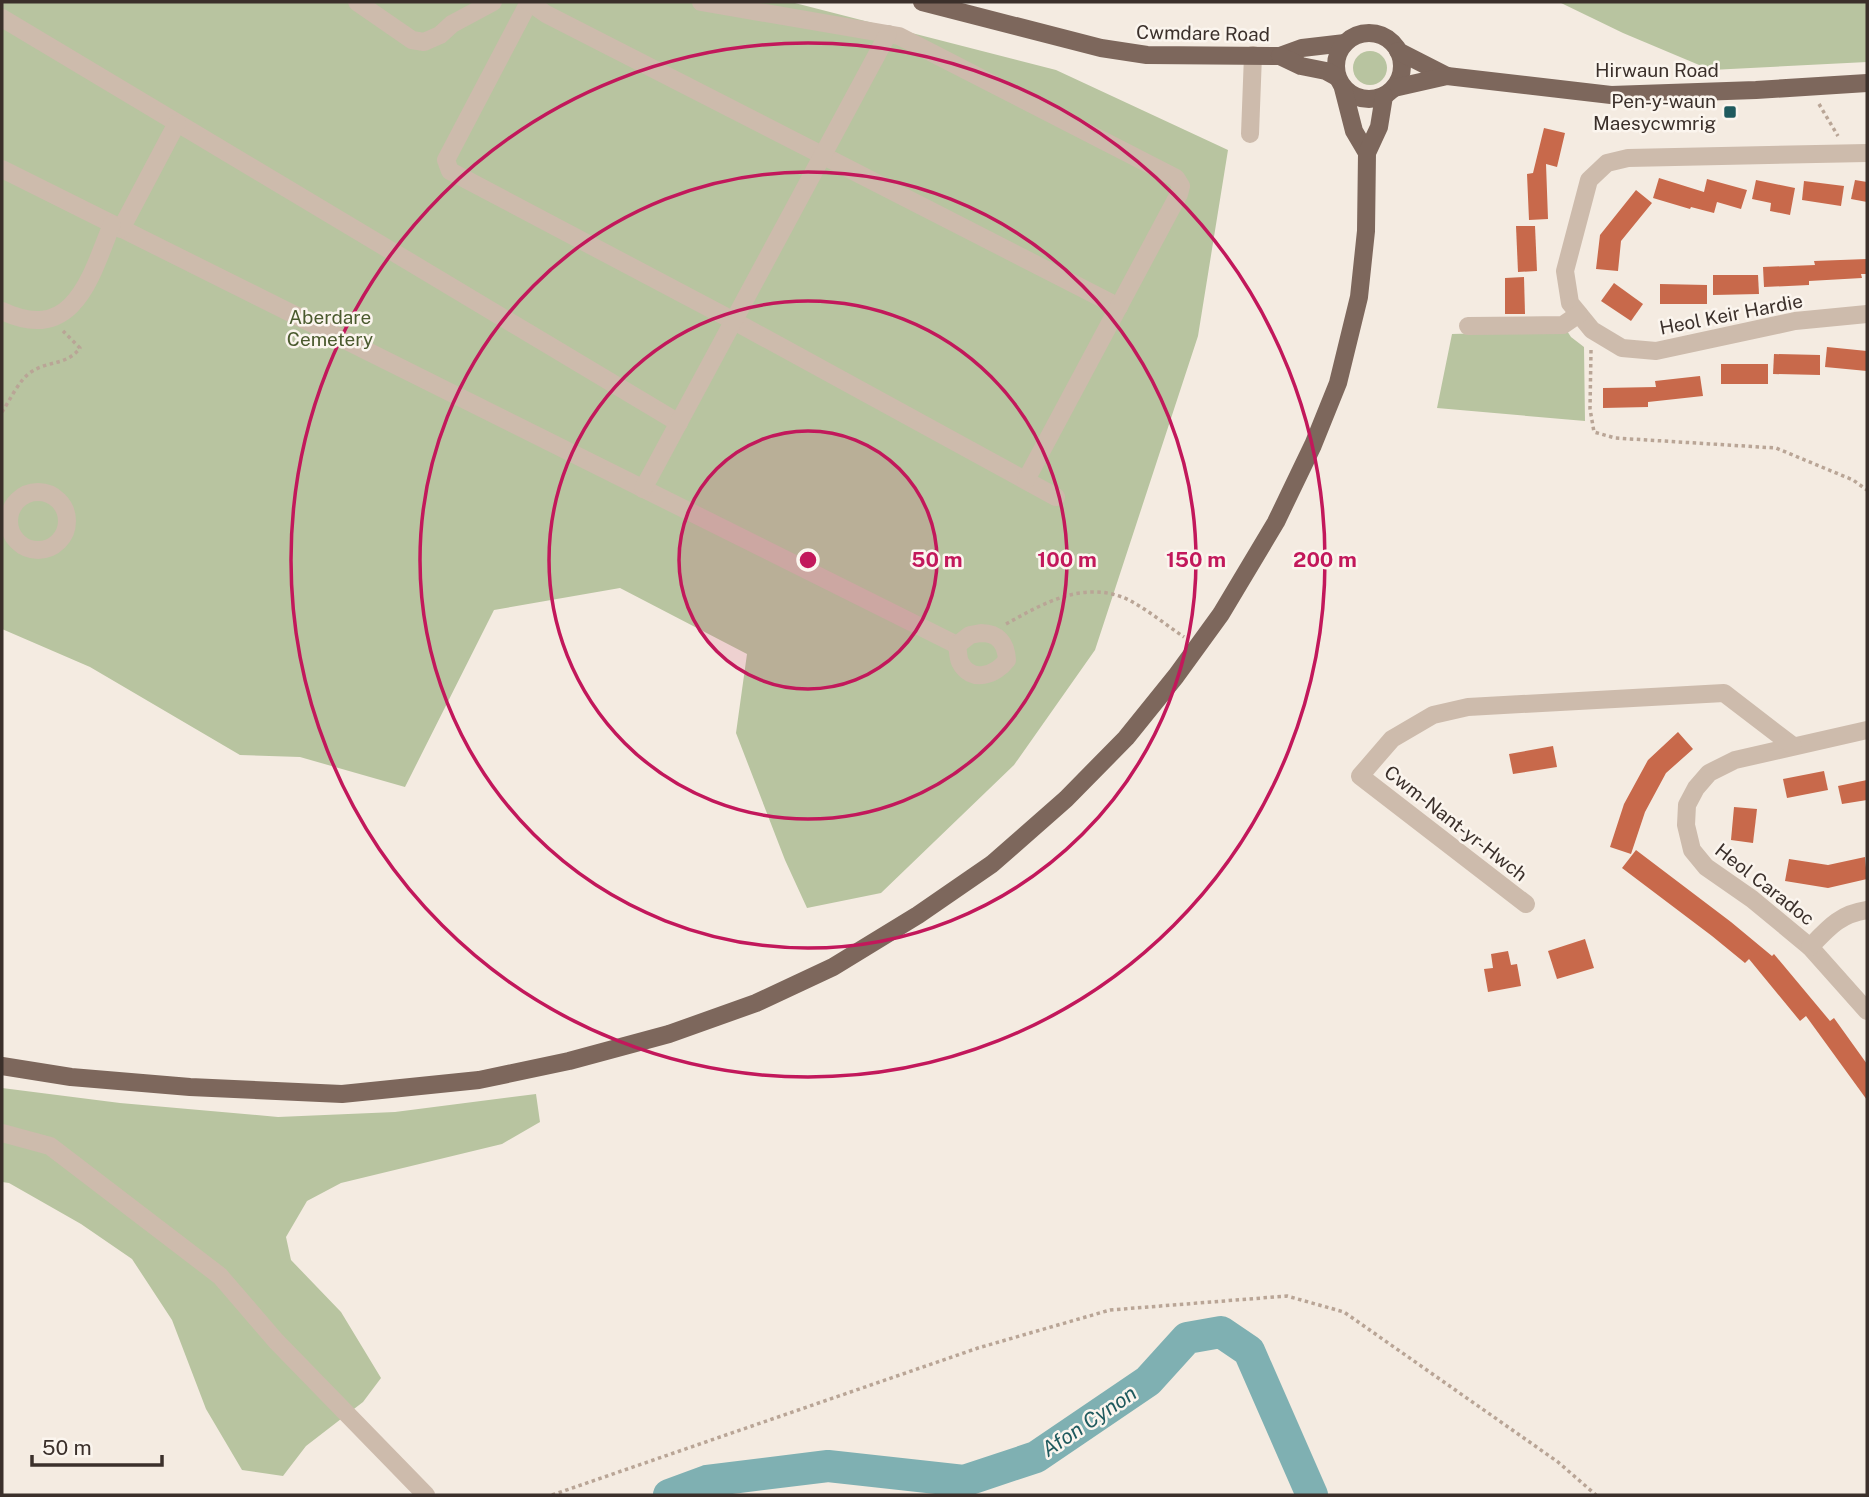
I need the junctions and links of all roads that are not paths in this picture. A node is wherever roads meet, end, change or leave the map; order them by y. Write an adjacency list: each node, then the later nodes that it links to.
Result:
1 (357, 2): 2 (street)
2 (493, 2)
3 (529, 2): 20 (street); 27 (street)
4 (701, 2): 7 (street)
5 (922, 2): 10 (main road, Cwmdare Road)
6 (2, 18): 16 (street)
7 (888, 34): 20 (street); 23 (street)
8 (1345, 43): 9 (main road); 11 (main road, Cwmdare Road); 13 (main road)
9 (1398, 51): 12 (main road, Hirwaun Road); 15 (main road)
10 (1253, 55): 11 (main road, Cwmdare Road); 17 (street)
11 (1280, 56): 13 (main road, Cwmdare Road)
12 (1447, 76): 14 (main road, Hirwaun Road); 15 (main road, Hirwaun Road)
13 (1340, 82): 15 (main road); 18 (main road)
14 (1867, 83)
15 (1389, 92): 18 (main road)
16 (177, 123): 22 (street); 29 (street)
17 (1250, 134)
18 (1367, 153): 40 (main road)
19 (1867, 153): 25 (street, Heol Keir Hardie)
20 (822, 155): 23 (street); 27 (street)
21 (2, 169): 22 (street)
22 (116, 227): 24 (street); 31 (street)
23 (1119, 307): 30 (street)
24 (2, 311)
25 (1579, 314): 26 (street, Heol Keir Hardie); 28 (street)
26 (1867, 314)
27 (734, 321): 29 (street); 30 (street)
28 (1468, 326)
29 (679, 423): 31 (street)
30 (1026, 480): 32 (street)
31 (643, 489): 33 (street)
32 (1056, 497)
33 (957, 645): 33 (street)
34 (1867, 730): 35 (street, Heol Caradoc)
35 (1793, 746): 36 (street, Cwm-Nant-yr-Hwch); 38 (street, Heol Caradoc)
36 (1526, 904)
37 (1867, 910): 38 (street)
38 (1810, 947): 39 (street, Heol Caradoc)
39 (1867, 1011)
40 (2, 1066)
41 (2, 1133): 42 (street)
42 (426, 1495)

